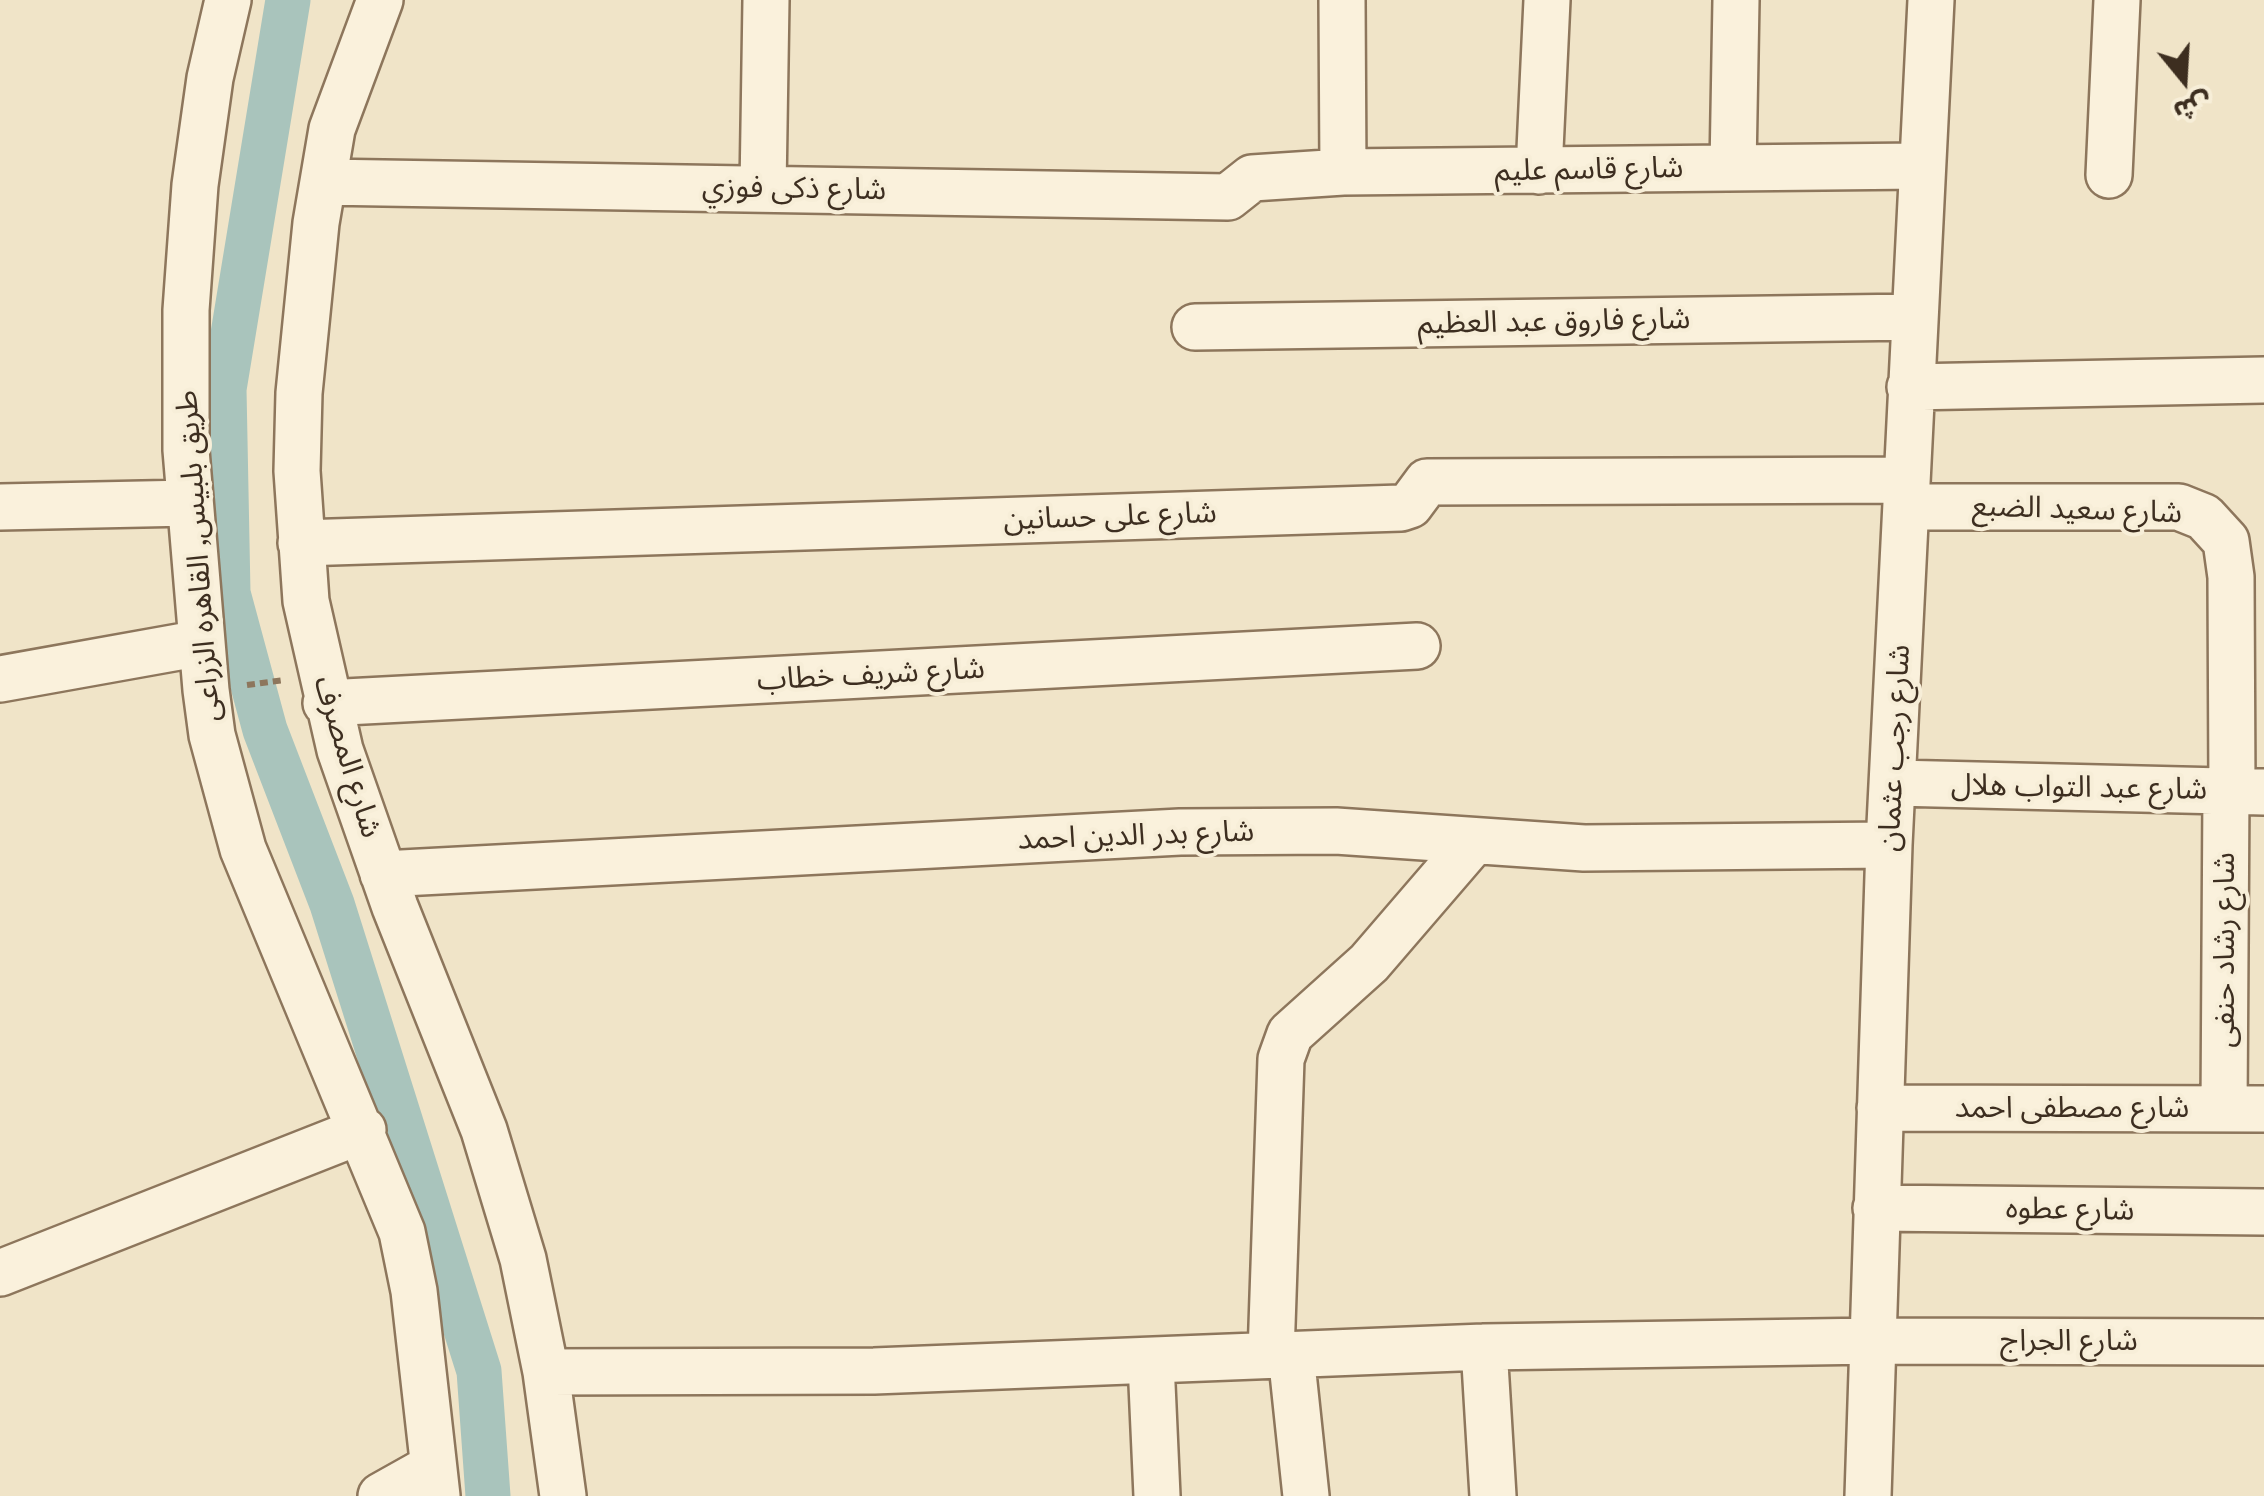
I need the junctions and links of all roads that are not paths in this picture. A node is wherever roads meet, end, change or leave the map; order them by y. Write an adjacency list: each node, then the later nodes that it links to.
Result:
1 (228, 0): 22 (street, طريق بلبيس, القاهره الزراعى)
2 (380, 0): 15 (street, شارع المصرف)
3 (766, 0): 16 (street)
4 (1342, 0): 12 (street)
5 (1547, 0): 11 (street)
6 (1736, 0): 10 (street)
7 (1930, 0): 9 (street, شارع رجب عثمان)
8 (2117, 0): 13 (street)
9 (1920, 166): 10 (street, شارع قاسم عليم); 17 (street, شارع رجب عثمان)
10 (1732, 168): 11 (street, شارع قاسم عليم)
11 (1540, 171): 12 (street, شارع قاسم عليم)
12 (1343, 172): 14 (street, شارع قاسم عليم)
13 (2109, 175)
14 (1258, 177): 16 (street, شارع ذكى فوزي)
15 (324, 182): 16 (street, شارع ذكى فوزي); 24 (street, شارع المصرف)
16 (764, 189)
17 (1914, 317): 18 (street, شارع فاروق عبد العظيم); 20 (street, شارع رجب عثمان)
18 (1195, 327)
19 (2264, 380): 20 (street)
20 (1910, 387): 21 (street, شارع رجب عثمان)
21 (1907, 493): 24 (street, شارع على حسانين); 29 (street, شارع رجب عثمان); 30 (street, شارع سعيد الضبع)
22 (190, 503): 23 (street); 25 (street, طريق بلبيس, القاهره الزراعى)
23 (0, 507)
24 (301, 542): 28 (street, شارع المصرف)
25 (201, 643): 27 (street); 36 (street, طريق بلبيس, القاهره الزراعى)
26 (1417, 646): 28 (street, شارع شريف خطاب)
27 (0, 679)
28 (326, 703): 33 (street, شارع المصرف)
29 (1894, 783): 30 (street, شارع عبد التواب هلال); 32 (street, شارع رجب عثمان)
30 (2241, 792): 35 (street, شارع رشاد حنفى)
31 (1474, 841): 32 (street, شارع بدر الدين احمد); 33 (street, شارع بدر الدين احمد); 43 (street)
32 (1889, 845): 34 (street, شارع رجب عثمان)
33 (384, 874): 45 (street, شارع المصرف)
34 (1880, 1108): 35 (street, شارع مصطفى احمد); 37 (street, شارع رجب عثمان)
35 (2244, 1109)
36 (363, 1130): 39 (street); 46 (street, طريق بلبيس, القاهره الزراعى)
37 (1876, 1208): 38 (street, شارع عطوه); 40 (street, شارع رجب عثمان)
38 (2264, 1212)
39 (0, 1273)
40 (1875, 1341): 41 (street, شارع الجراج); 42 (street, شارع الجراج); 52 (street, شارع رجب عثمان)
41 (2264, 1342)
42 (1484, 1347): 43 (street, شارع الجراج); 51 (street)
43 (1281, 1354): 44 (street, شارع الجراج); 50 (street)
44 (1151, 1362): 45 (street, شارع الجراج); 49 (street)
45 (546, 1372): 48 (street, شارع المصرف)
46 (434, 1482): 47 (street)
47 (380, 1496)
48 (563, 1496)
49 (1157, 1496)
50 (1306, 1496)
51 (1493, 1496)
52 (1868, 1496)

